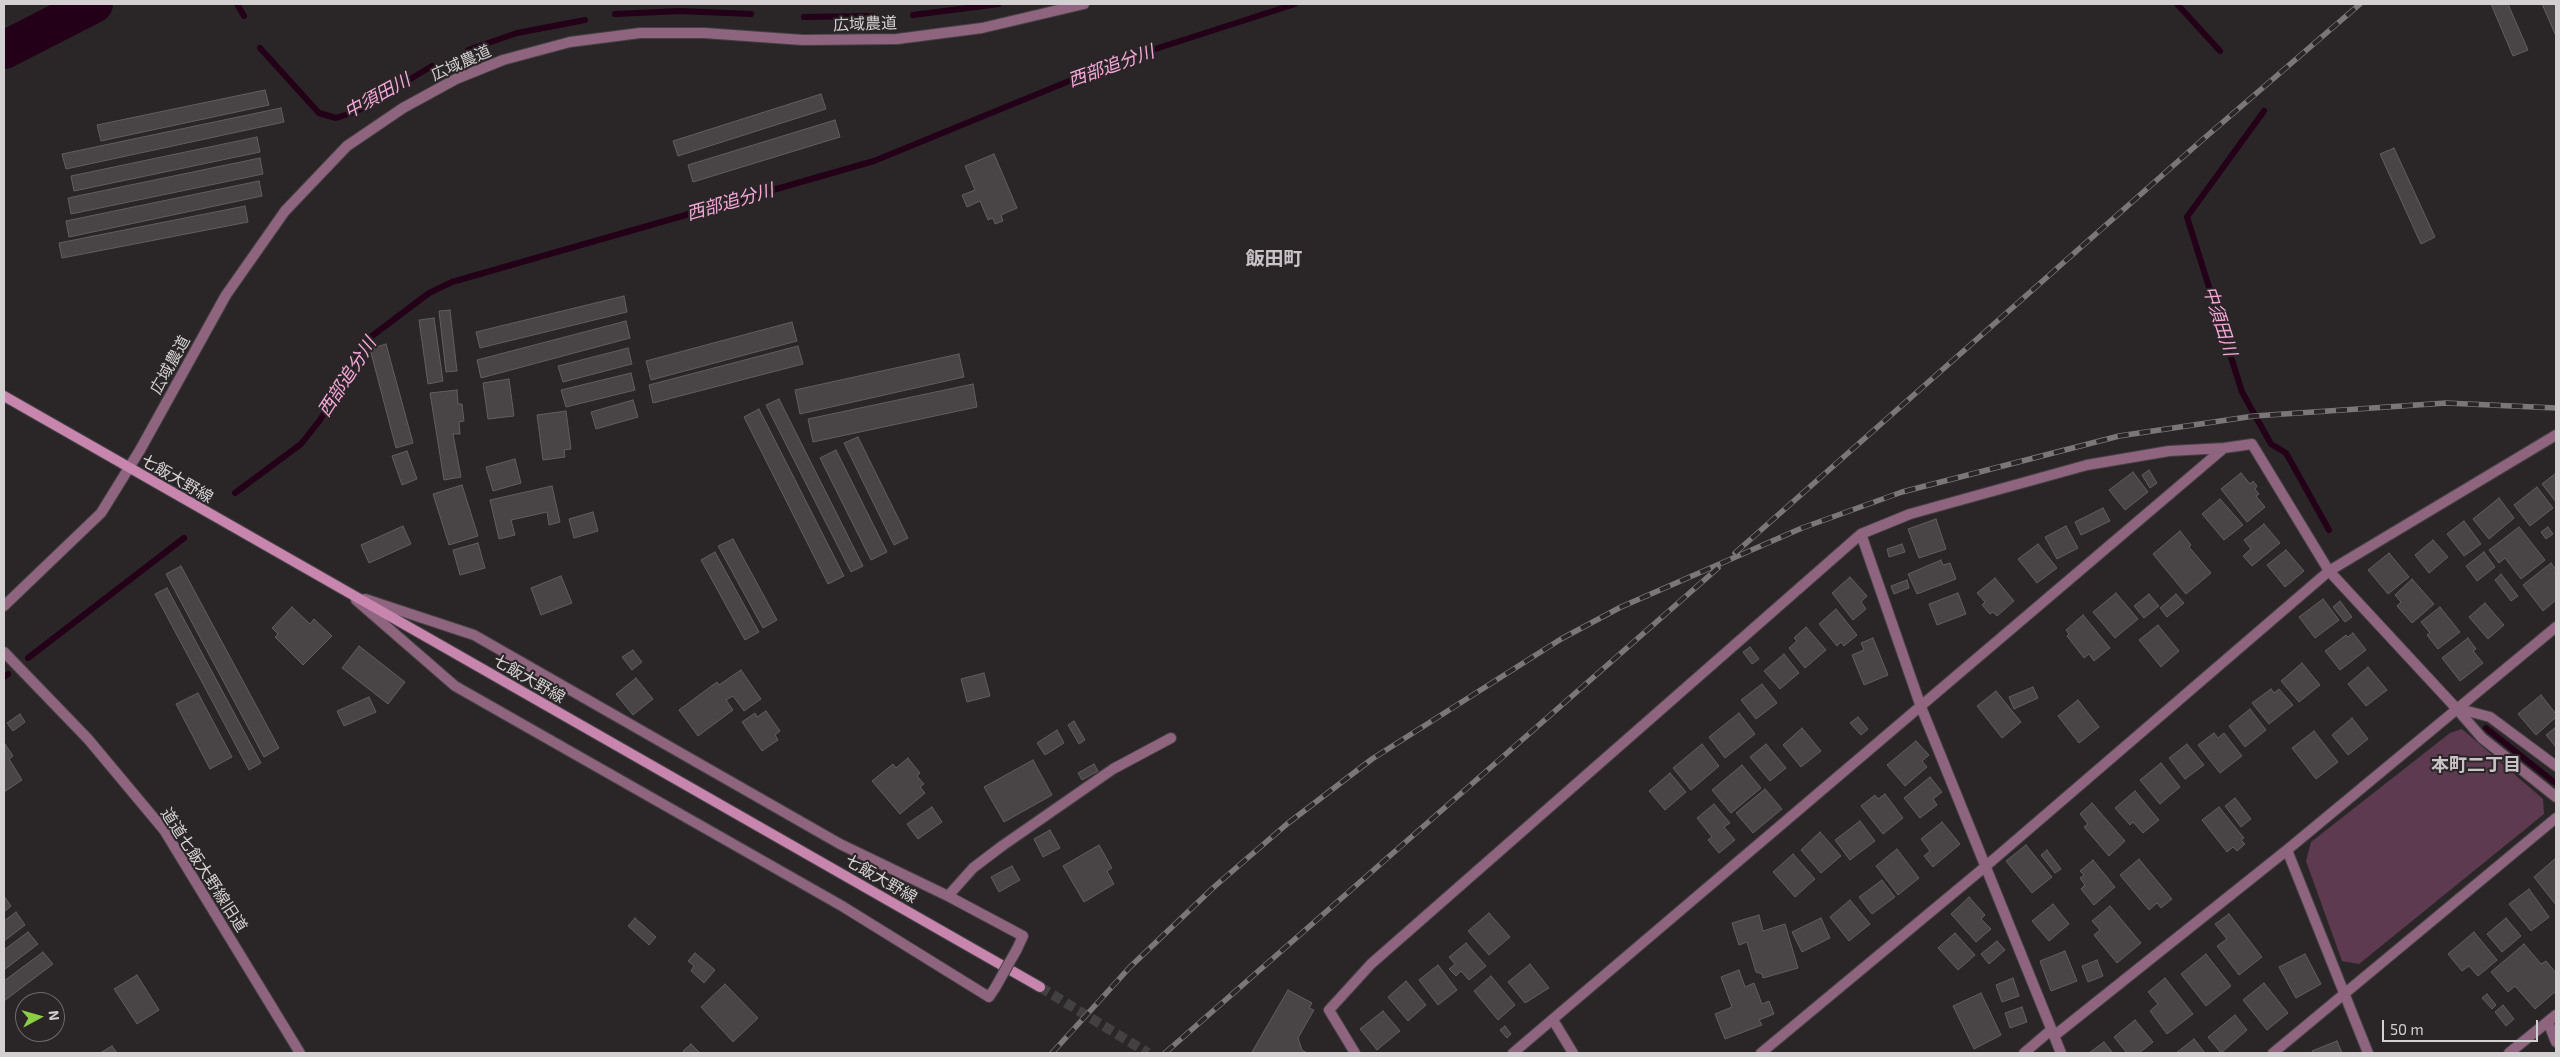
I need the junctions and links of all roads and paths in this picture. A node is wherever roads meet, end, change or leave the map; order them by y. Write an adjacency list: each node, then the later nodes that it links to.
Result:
1 (1084, 4): 5 (street, 広域農道)
2 (4, 396): 5 (main road, 七飯大野線)
3 (2556, 434): 7 (street)
4 (2224, 448): 6 (street); 7 (street); 12 (street)
5 (129, 469): 8 (main road, 七飯大野線); 9 (street, 広域農道)
6 (1861, 534): 12 (street); 28 (street)
7 (2329, 571): 13 (street); 19 (street)
8 (349, 594): 20 (street); 20 (street, bridge); 21 (main road, 七飯大野線)
9 (4, 606)
10 (2556, 627): 13 (street)
11 (4, 652): 27 (street, 道道七飯大野線旧道)
12 (1921, 707): 19 (street); 24 (street)
13 (2456, 708): 15 (street); 16 (street); 18 (street)
14 (1171, 738): 20 (street)
15 (2556, 766)
16 (2556, 797)
17 (2556, 818): 22 (street)
18 (2287, 850): 22 (street); 25 (street)
19 (1986, 866): 25 (street); 31 (street)
20 (948, 896)
21 (1040, 987)
22 (2343, 993): 34 (street); 35 (street)
23 (2552, 1018): 26 (street); 36 (street)
24 (1553, 1020): 29 (street); 30 (street)
25 (2053, 1033): 32 (street); 33 (street)
26 (2556, 1042)
27 (300, 1053)
28 (1356, 1053)
29 (1513, 1053)
30 (1573, 1053)
31 (1761, 1053)
32 (2024, 1053)
33 (2061, 1053)
34 (2273, 1053)
35 (2368, 1053)
36 (2509, 1053)

